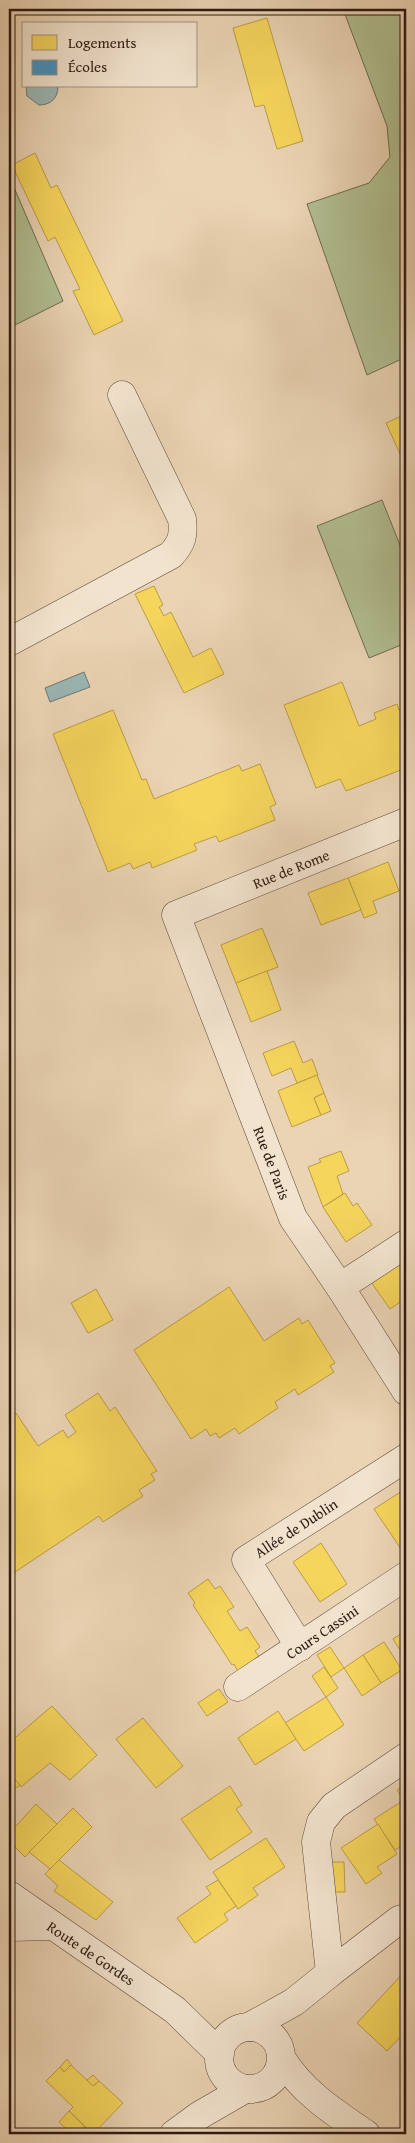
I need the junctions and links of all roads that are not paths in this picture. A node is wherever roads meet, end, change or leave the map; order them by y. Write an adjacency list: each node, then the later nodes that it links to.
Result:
1 (122, 395): 2 (street)
2 (9, 642)
3 (406, 822): 4 (street, Rue de Rome)
4 (176, 915): 6 (street, Rue de Paris)
5 (406, 1244): 6 (street)
6 (340, 1287): 7 (street, Rue de Paris)
7 (406, 1391)
8 (406, 1458): 10 (street, Allée de Dublin)
9 (406, 1576): 10 (street, Cours Cassini)
10 (300, 1647): 11 (street, Cours Cassini)
11 (238, 1687)
12 (406, 1757): 17 (street)
13 (9, 1895): 16 (street, Route de Gordes)
14 (406, 1918): 17 (street)
15 (9, 1926): 16 (street)
16 (52, 1926): 19 (street, Route de Gordes)
17 (330, 1974): 18 (street)
18 (294, 2002): 19 (street); 20 (street)
19 (231, 2045): 20 (street); 21 (street); 23 (street)
20 (280, 2051): 21 (street); 22 (street)
21 (255, 2087): 22 (street); 23 (street)
22 (319, 2102): 25 (street)
23 (200, 2115): 24 (street)
24 (174, 2134)
25 (366, 2134)

